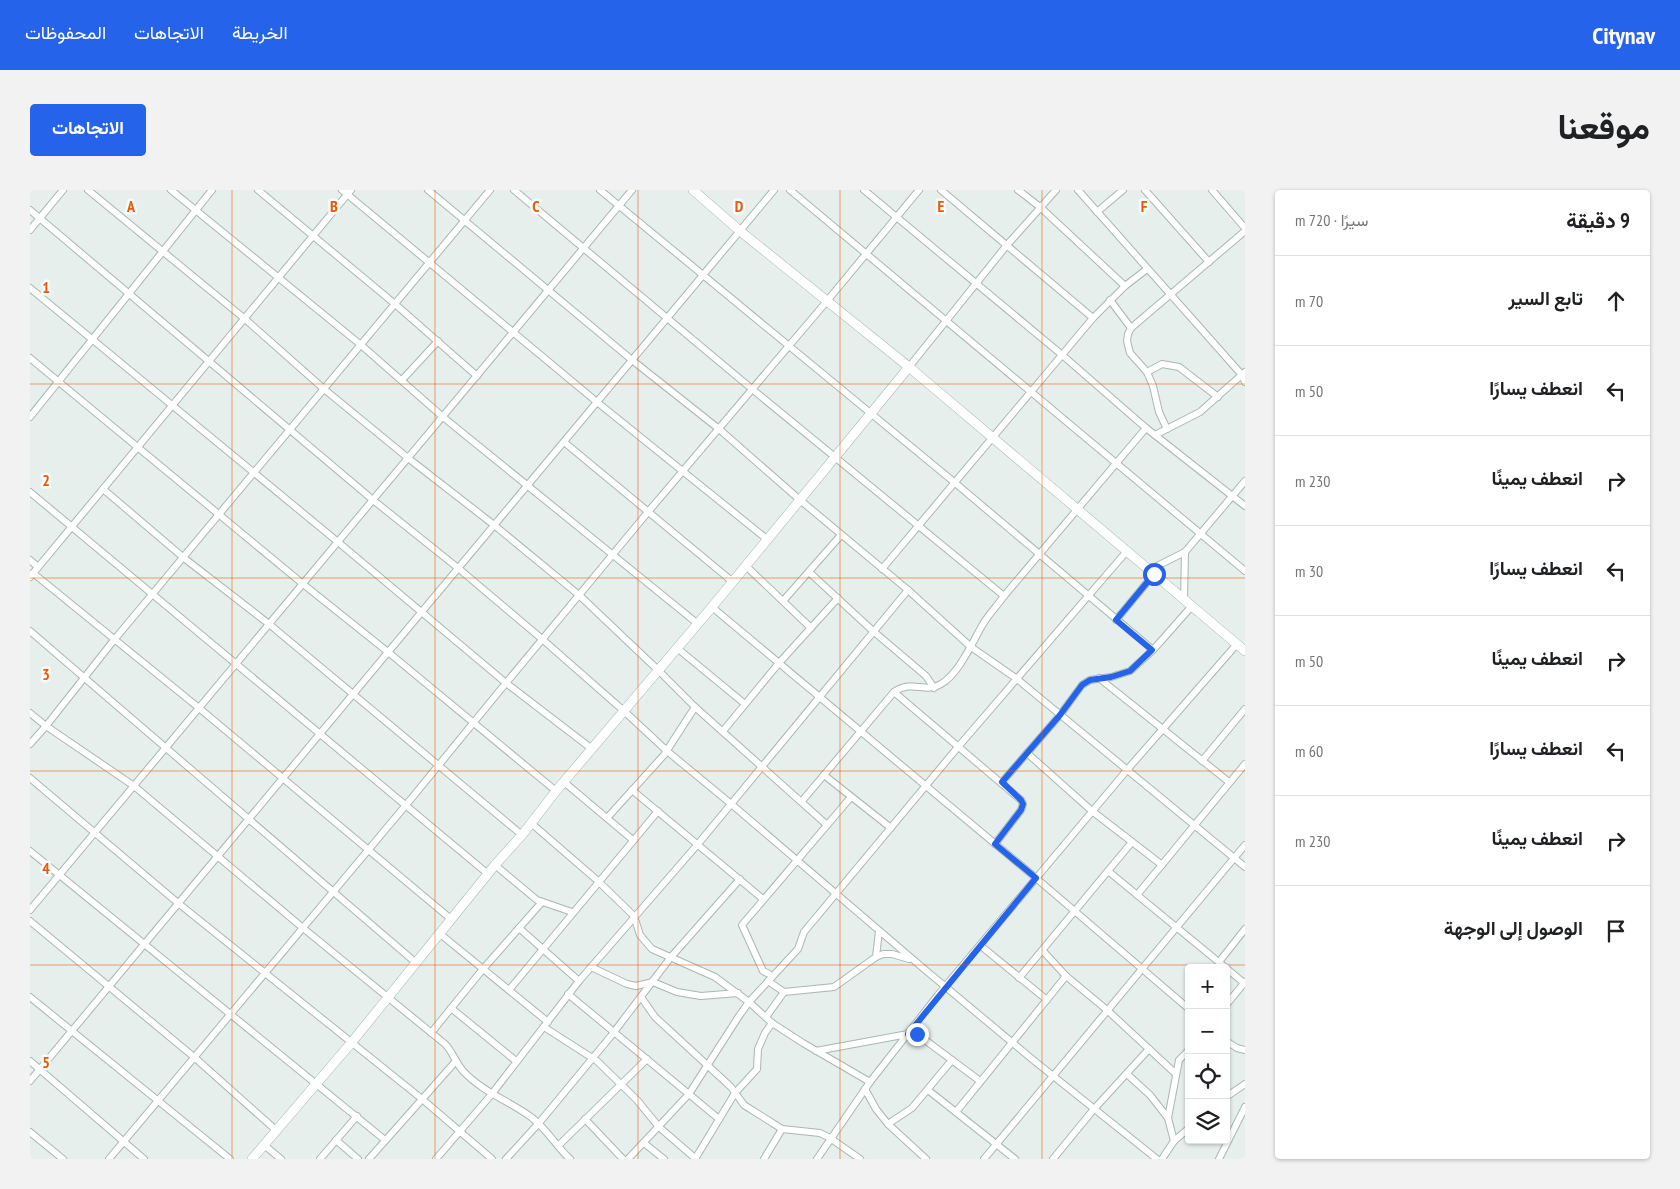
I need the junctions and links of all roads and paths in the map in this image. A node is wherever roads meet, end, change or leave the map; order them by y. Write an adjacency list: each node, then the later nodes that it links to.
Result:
1 (63, 190): 30 (street)
2 (88, 190): 38 (street)
3 (171, 190): 27 (street)
4 (212, 190): 27 (street)
5 (258, 190): 35 (street)
6 (428, 190): 31 (street)
7 (490, 190): 31 (street)
8 (514, 190): 37 (street)
9 (600, 190): 24 (street)
10 (632, 190): 24 (street)
11 (693, 190): 34 (street)
12 (774, 190): 34 (street)
13 (790, 190): 39 (street)
14 (864, 190): 29 (street)
15 (919, 190): 29 (street)
16 (941, 190): 36 (street)
17 (1018, 190): 25 (street)
18 (1056, 190): 25 (street)
19 (1078, 190): 28 (street)
20 (1123, 190): 28 (street)
21 (1145, 190): 40 (street)
22 (1212, 190): 32 (street)
23 (347, 192): 35 (street); 41 (street)
24 (619, 206): 37 (street); 43 (street)
25 (1040, 207): 36 (street); 46 (street)
26 (30, 210): 30 (street)
27 (195, 211): 38 (street); 44 (street)
28 (1097, 212): 42 (street)
29 (897, 216): 39 (street); 45 (street)
30 (40, 218): 33 (street); 49 (street)
31 (465, 220): 41 (street); 48 (street)
32 (1245, 229): 40 (street)
33 (30, 230)
34 (740, 231): 43 (street); 52 (street)
35 (314, 235): 44 (street); 53 (street)
36 (1007, 245): 45 (street); 55 (street)
37 (584, 248): 48 (street); 54 (street)
38 (163, 251): 49 (street); 56 (street)
39 (866, 252): 52 (street); 57 (street)
40 (1208, 262): 50 (street)
41 (430, 263): 53 (street); 59 (street)
42 (1147, 269): 46 (street); 50 (street)
43 (702, 276): 54 (street); 63 (street)
44 (278, 279): 56 (street); 62 (street)
45 (976, 284): 57 (street); 64 (street)
46 (1125, 286): 51 (street)
47 (30, 288): 60 (street)
48 (548, 291): 59 (street); 66 (street)
49 (129, 294): 60 (street); 67 (street)
50 (1170, 295): 58 (street); 71 (street)
51 (1110, 300): 55 (street); 58 (street)
52 (827, 301): 63 (street); 68 (street)
53 (396, 304): 61 (street); 62 (street)
54 (668, 317): 66 (street); 75 (street)
55 (1093, 318): 64 (street)
56 (245, 319): 67 (street); 74 (street)
57 (946, 321): 68 (street); 76 (street)
58 (1131, 328): 69 (street)
59 (514, 332): 70 (street); 78 (street)
60 (92, 339): 73 (street); 79 (street)
61 (438, 341): 70 (street); 72 (street)
62 (361, 345): 72 (street); 74 (street)
63 (789, 346): 75 (street); 80 (street)
64 (1061, 354): 76 (street); 84 (street)
65 (30, 358): 73 (street)
66 (632, 360): 78 (street); 83 (street)
67 (208, 362): 79 (street); 86 (street)
68 (909, 367): 80 (street); 88 (street)
69 (1147, 372): 77 (street); 85 (street)
70 (477, 376): 82 (street)
71 (1244, 376): 77 (street)
72 (402, 380): 82 (street)
73 (59, 381): 81 (street); 90 (street)
74 (324, 389): 86 (street); 92 (street)
75 (752, 389): 83 (street); 91 (street)
76 (1030, 391): 88 (street); 93 (street)
77 (1218, 397): 85 (street)
78 (597, 402): 89 (street); 94 (street)
79 (172, 406): 90 (street); 95 (street)
80 (871, 414): 91 (street); 97 (street)
81 (30, 417)
82 (443, 417): 92 (street); 98 (street)
83 (719, 428): 94 (street); 103 (street)
84 (1146, 428): 87 (street); 93 (street)
85 (1167, 429): 87 (street)
86 (290, 430): 95 (street); 102 (street)
87 (1156, 435): 101 (street)
88 (991, 437): 97 (street); 105 (street)
89 (564, 442): 98 (street); 106 (street)
90 (138, 447): 99 (street); 107 (street)
91 (836, 457): 103 (street); 108 (street)
92 (408, 458): 102 (street); 110 (street)
93 (1116, 464): 105 (street); 111 (street)
94 (683, 470): 106 (street); 113 (street)
95 (255, 473): 107 (street); 114 (street)
96 (1245, 481): 101 (street)
97 (954, 482): 108 (street); 118 (street)
98 (527, 486): 110 (street); 117 (street)
99 (103, 489): 109 (street); 119 (street)
100 (30, 492): 109 (street)
101 (1232, 494): 104 (street); 111 (street)
102 (372, 500): 114 (street); 122 (street)
103 (800, 500): 112 (street); 113 (street)
104 (1245, 506)
105 (1078, 510): 115 (street); 118 (street)
106 (648, 512): 117 (street); 128 (street)
107 (219, 515): 119 (street); 129 (street)
108 (918, 525): 123 (street); 133 (street)
109 (71, 526): 125 (street); 131 (street)
110 (494, 526): 122 (street); 132 (street)
111 (1200, 533): 116 (street); 124 (street)
112 (841, 535): 123 (street); 126 (street)
113 (768, 540): 121 (street)
114 (338, 542): 129 (street); 140 (street)
115 (1127, 551): 127 (street); 134 (street)
116 (1185, 552): 127 (street); 136 (street)
117 (613, 554): 132 (street); 143 (street)
118 (1040, 555): 133 (street); 134 (street)
119 (184, 558): 131 (street); 142 (street)
120 (30, 560): 125 (street)
121 (746, 566): 128 (street); 137 (street)
122 (458, 568): 140 (street); 147 (street)
123 (882, 569): 130 (street)
124 (1245, 571)
125 (34, 572): 148 (street)
126 (809, 572): 135 (street); 137 (street)
127 (1151, 572): 136 (street); 141 (street)
128 (733, 582): 139 (street)
129 (302, 584): 142 (street); 153 (street)
130 (908, 590): 146 (street); 149 (street)
131 (153, 595): 148 (street); 155 (street)
132 (579, 595): 147 (street); 156 (street)
133 (1004, 596): 149 (street)
134 (1088, 596): 141 (street); 159 (street)
135 (838, 598): 144 (street); 146 (street)
136 (1184, 599): 138 (street)
137 (783, 601): 144 (street)
138 (1192, 606): 150 (street); 152 (street)
139 (712, 607): 143 (street); 154 (street)
140 (421, 613): 153 (street); 160 (street)
141 (1116, 620): 152 (street)
142 (269, 624): 155 (street); 163 (street)
143 (698, 624): 151 (street)
144 (811, 628): 154 (street)
145 (30, 631): 157 (street)
146 (873, 631): 161 (street); 164 (street)
147 (542, 639): 160 (street); 169 (street)
148 (114, 640): 157 (street); 167 (street)
149 (972, 647): 159 (street); 161 (street)
150 (1242, 647): 176 (street)
151 (677, 648): 156 (street); 165 (street)
152 (1152, 650): 158 (street)
153 (388, 652): 163 (street); 173 (street)
154 (779, 663): 164 (street); 165 (street)
155 (236, 664): 167 (street); 179 (street)
156 (658, 670): 166 (street); 169 (street)
157 (84, 677): 175 (street); 182 (street)
158 (1099, 678): 171 (street); 176 (street)
159 (1017, 679): 171 (street); 181 (street)
160 (506, 683): 173 (street); 183 (street)
161 (934, 688): 162 (street)
162 (894, 692): 178 (street); 181 (street)
163 (353, 694): 179 (street); 188 (street)
164 (819, 697): 178 (street); 189 (street)
165 (745, 704): 177 (street)
166 (696, 707): 177 (street); 184 (street)
167 (199, 708): 182 (street); 193 (street)
168 (1245, 709): 172 (street)
169 (624, 711): 183 (street); 184 (street)
170 (30, 712): 175 (street)
171 (1060, 715): 185 (street); 190 (street)
172 (1238, 717): 174 (street); 186 (street)
173 (474, 723): 188 (street); 200 (street)
174 (1245, 723)
175 (46, 726): 180 (street); 197 (street)
176 (1163, 729): 186 (street); 190 (street)
177 (723, 731): 189 (street)
178 (861, 732): 191 (street); 198 (street)
179 (320, 734): 193 (street); 204 (street)
180 (30, 744)
181 (958, 746): 195 (street); 198 (street)
182 (166, 748): 197 (street); 208 (street)
183 (592, 749): 194 (street)
184 (666, 751): 199 (street); 203 (street)
185 (1027, 753): 195 (street); 206 (street)
186 (1202, 761): 196 (street)
187 (1245, 764): 196 (street)
188 (439, 765): 204 (street); 214 (street)
189 (761, 767): 202 (street); 203 (street)
190 (1127, 770): 206 (street); 211 (street)
191 (824, 775): 201 (street); 202 (street)
192 (30, 778): 213 (street)
193 (283, 778): 208 (street); 220 (street)
194 (564, 782): 200 (street); 207 (street)
195 (1002, 782): 218 (street)
196 (1229, 782): 211 (street)
197 (134, 786): 213 (street); 222 (street)
198 (926, 787): 212 (street); 218 (street)
199 (632, 790): 205 (street); 207 (street)
200 (556, 791): 209 (street)
201 (851, 797): 210 (street); 212 (street)
202 (802, 801): 210 (street)
203 (730, 803): 217 (street); 224 (street)
204 (406, 805): 220 (street); 229 (street)
205 (658, 811): 215 (street); 217 (street)
206 (1092, 811): 216 (street); 231 (street)
207 (607, 818): 215 (street)
208 (249, 819): 222 (street); 234 (street)
209 (532, 823): 214 (street); 233 (street)
210 (827, 825): 224 (street)
211 (1194, 826): 223 (street); 226 (street)
212 (891, 828): 235 (street)
213 (95, 833): 230 (street); 239 (street)
214 (522, 835): 225 (street)
215 (633, 840): 233 (street)
216 (1132, 842): 226 (street); 228 (street)
217 (698, 844): 232 (street); 243 (street)
218 (995, 844): 231 (street)
219 (1245, 845): 223 (street)
220 (368, 850): 234 (street); 244 (street)
221 (30, 851): 230 (street)
222 (218, 857): 239 (street); 247 (street)
223 (1234, 858): 227 (street); 246 (street)
224 (796, 861): 235 (street); 237 (street)
225 (495, 865): 229 (street); 238 (street)
226 (1162, 865): 236 (street)
227 (1245, 867)
228 (1108, 871): 236 (street); 242 (street)
229 (488, 874): 244 (street)
230 (59, 875): 240 (street); 252 (street)
231 (1036, 878): 242 (street); 253 (street)
232 (740, 879): 237 (street); 257 (street)
233 (598, 882): 241 (street); 243 (street)
234 (333, 892): 247 (street); 259 (street)
235 (836, 895): 249 (street); 268 (street)
236 (1137, 895): 246 (street)
237 (763, 899): 268 (street)
238 (542, 902): 241 (street); 248 (street)
239 (178, 903): 252 (street); 266 (street)
240 (30, 910)
241 (572, 912): 254 (street)
242 (1075, 912): 255 (street); 263 (street)
243 (634, 916): 257 (street); 262 (street)
244 (451, 919): 250 (street)
245 (30, 921): 273 (street)
246 (1176, 927): 260 (street); 263 (street)
247 (304, 928): 266 (street); 280 (street)
248 (519, 928): 254 (street); 264 (street)
249 (879, 931): 256 (street); 258 (street)
250 (439, 933): 259 (street); 264 (street)
251 (1244, 934): 260 (street)
252 (144, 944): 273 (street); 288 (street)
253 (981, 946): 269 (street); 274 (street)
254 (543, 949): 270 (street); 275 (street)
255 (1043, 951): 267 (street); 269 (street)
256 (876, 956): 258 (street); 276 (street)
257 (671, 957): 271 (street); 277 (street)
258 (913, 960): 274 (street)
259 (416, 962): 280 (street)
260 (1219, 962): 261 (street)
261 (1221, 964)
262 (591, 967): 270 (street); 271 (street)
263 (1142, 968): 285 (street); 287 (street)
264 (483, 969): 275 (street); 286 (street)
265 (1230, 971): 272 (street)
266 (264, 973): 288 (street); 296 (street)
267 (1066, 976): 282 (street); 287 (street)
268 (769, 977): 276 (street); 284 (street)
269 (1019, 978): 282 (street)
270 (579, 980): 278 (street)
271 (653, 982): 277 (street); 281 (street)
272 (1244, 982): 283 (street)
273 (110, 986): 292 (street); 303 (street)
274 (946, 987): 295 (street); 297 (street)
275 (509, 990): 291 (street)
276 (784, 992): 289 (street)
277 (738, 993): 284 (street)
278 (568, 994): 291 (street); 294 (street)
279 (30, 997): 292 (street)
280 (388, 997): 293 (street); 296 (street)
281 (641, 997): 294 (street); 310 (street)
282 (1047, 1000): 297 (street)
283 (1230, 1000)
284 (749, 1002): 289 (street); 310 (street)
285 (1185, 1006)
286 (451, 1008): 293 (street); 309 (street)
287 (1107, 1010): 299 (street); 314 (street)
288 (229, 1014): 303 (street); 319 (street)
289 (766, 1017): 290 (street)
290 (772, 1023): 301 (street); 323 (street)
291 (546, 1024): 304 (street); 309 (street)
292 (71, 1032): 311 (street); 328 (street)
293 (432, 1033): 308 (street)
294 (614, 1033): 304 (street); 305 (street)
295 (908, 1034): 301 (street); 306 (street); 317 (street)
296 (352, 1042): 319 (street); 327 (street)
297 (1012, 1043): 314 (street); 316 (street)
298 (1230, 1043): 300 (street)
299 (1149, 1049): 312 (street); 313 (street)
300 (1245, 1050)
301 (816, 1051): 317 (street)
302 (1185, 1054): 313 (street)
303 (194, 1057): 328 (street); 341 (street)
304 (593, 1058): 318 (street); 336 (street)
305 (646, 1059): 318 (street); 324 (street)
306 (952, 1060): 316 (street); 322 (street)
307 (30, 1061): 311 (street)
308 (456, 1061): 326 (street); 327 (street)
309 (516, 1062): 326 (street)
310 (707, 1065): 323 (street); 324 (street)
311 (40, 1070): 315 (street); 347 (street)
312 (1127, 1074): 330 (street); 333 (street)
313 (1176, 1074): 333 (street)
314 (1053, 1076): 330 (street); 350 (street)
315 (30, 1081)
316 (980, 1081): 331 (street)
317 (870, 1082): 321 (street)
318 (621, 1083): 334 (street); 338 (street)
319 (317, 1084): 332 (street); 341 (street)
320 (1245, 1084): 325 (street)
321 (865, 1089): 337 (street); 344 (street)
322 (928, 1090): 331 (street); 337 (street)
323 (735, 1093): 335 (street); 339 (street)
324 (689, 1094): 335 (street); 338 (street)
325 (1230, 1094)
326 (491, 1095): 336 (street); 340 (street)
327 (422, 1099): 340 (street); 346 (street)
328 (158, 1101): 347 (street); 356 (street)
329 (1245, 1107): 379 (street)
330 (1094, 1109): 376 (street); 377 (street)
331 (956, 1112): 350 (street)
332 (357, 1116): 345 (street); 346 (street)
333 (1168, 1118): 348 (street)
334 (585, 1119): 352 (street); 366 (street)
335 (719, 1119): 369 (street)
336 (539, 1123): 352 (street); 364 (street)
337 (888, 1124): 373 (street)
338 (660, 1127): 349 (street); 369 (street)
339 (782, 1129): 344 (street); 370 (street)
340 (460, 1130): 362 (street); 363 (street)
341 (277, 1131): 351 (street)
342 (1185, 1131): 348 (street)
343 (30, 1132): 353 (street)
344 (830, 1138): 371 (street); 372 (street)
345 (336, 1140): 359 (street); 360 (street)
346 (385, 1140): 361 (street)
347 (124, 1141): 354 (street); 355 (street)
348 (1174, 1141): 378 (street)
349 (644, 1143): 367 (street); 368 (street)
350 (996, 1144): 374 (street); 375 (street)
351 (264, 1145): 357 (street); 358 (street)
352 (558, 1146): 365 (street)
353 (63, 1159)
354 (109, 1159)
355 (144, 1159)
356 (230, 1159)
357 (252, 1159)
358 (281, 1159)
359 (320, 1159)
360 (358, 1159)
361 (369, 1159)
362 (436, 1159)
363 (492, 1159)
364 (506, 1159)
365 (570, 1159)
366 (623, 1159)
367 (628, 1159)
368 (664, 1159)
369 (695, 1159)
370 (764, 1159)
371 (817, 1159)
372 (860, 1159)
373 (926, 1159)
374 (984, 1159)
375 (1015, 1159)
376 (1053, 1159)
377 (1157, 1159)
378 (1162, 1159)
379 (1219, 1159)

